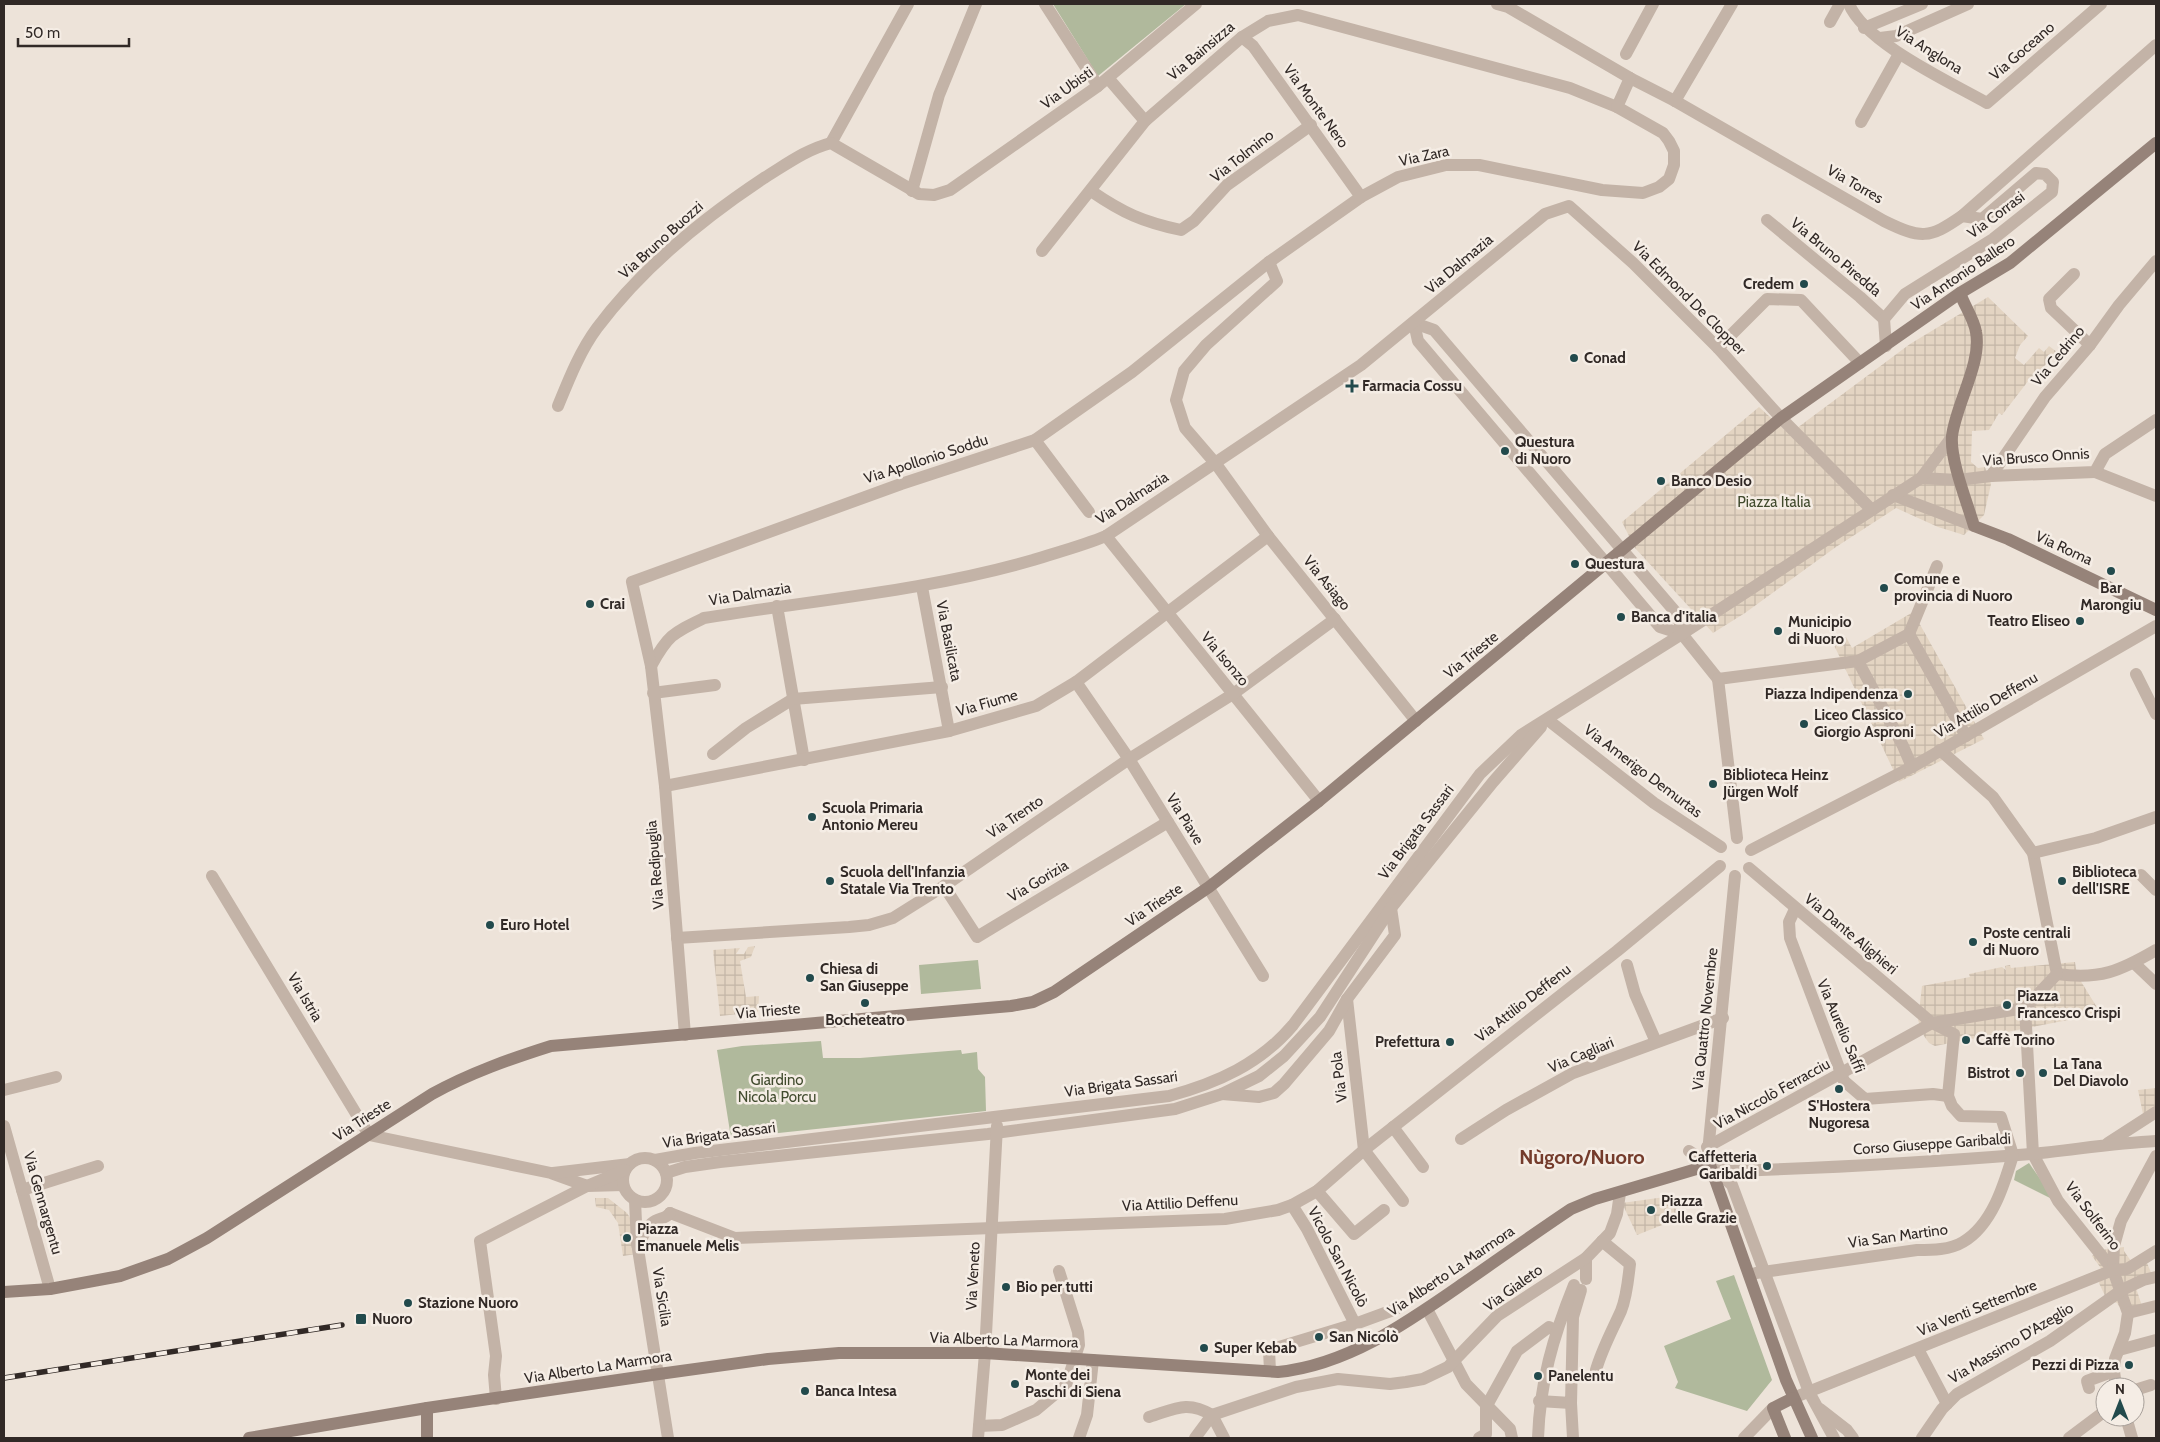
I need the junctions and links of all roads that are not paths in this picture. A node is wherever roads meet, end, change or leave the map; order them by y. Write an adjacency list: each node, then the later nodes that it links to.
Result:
1 (908, 4): 28 (street)
2 (976, 4): 30 (street)
3 (1045, 4): 21 (street)
4 (1196, 4): 21 (street, Via Ubisti)
5 (1653, 4): 18 (street)
6 (1732, 4): 22 (street)
7 (1840, 4): 13 (street)
8 (1848, 4): 14 (street)
9 (1922, 4): 14 (street)
10 (1968, 4): 16 (street)
11 (2101, 4): 23 (street, Via Goceano)
12 (1505, 5): 20 (street, Via Torres)
13 (1830, 22)
14 (1864, 28): 16 (street, Via Anglona)
15 (1242, 37): 24 (street, Via Bainsizza); 25 (street, Via Bainsizza); 27 (street, Via Monte Nero)
16 (1880, 38): 19 (street, Via Anglona)
17 (2156, 45): 34 (street, Via Torres)
18 (1626, 54)
19 (1899, 54): 23 (street, Via Anglona); 26 (street)
20 (1630, 78): 22 (street, Via Torres); 24 (street)
21 (1103, 82): 25 (street); 30 (street, Via Ubisti)
22 (1675, 100): 34 (street, Via Torres)
23 (1987, 104)
24 (1617, 107): 32 (street, Via Zara)
25 (1145, 121): 31 (street, Via Bainsizza)
26 (1861, 122)
27 (1311, 124): 31 (street, Via Tolmino); 32 (street, Via Monte Nero)
28 (831, 143): 30 (street); 49 (street, Via Bruno Buozzi)
29 (2156, 143): 40 (main road, Via Antonio Ballero)
30 (912, 191)
31 (1091, 191): 36 (street, Via Bainsizza)
32 (1361, 197): 38 (street, Via Zara)
33 (1569, 206): 42 (street, Via Dalmazia); 45 (street, Via Edmond De Clopper)
34 (1962, 216): 41 (street, Via Corrasi)
35 (1767, 220): 41 (street, Via Bruno Piredda)
36 (1042, 251)
37 (2156, 261): 43 (street, Via Cedrino)
38 (1269, 262): 53 (street, Via Apollonio Soddu); 54 (street)
39 (2074, 274): 43 (street)
40 (1960, 293): 44 (main road, Via Antonio Ballero); 52 (main road)
41 (1884, 319): 44 (street)
42 (1414, 323): 47 (street); 48 (street); 54 (street, Via Dalmazia)
43 (2090, 345): 57 (street, Via Cedrino)
44 (1886, 346): 46 (main road, Via Antonio Ballero)
45 (1718, 348): 46 (street); 50 (street, Via Edmond De Clopper)
46 (1860, 363): 50 (main road, Via Antonio Ballero)
47 (1466, 370): 48 (street); 56 (street)
48 (1452, 383): 60 (street)
49 (558, 406)
50 (1780, 418): 63 (street); 68 (main road)
51 (2156, 420): 55 (street, Via Brusco Onnis)
52 (1952, 437): 58 (street); 59 (main road)
53 (1035, 440): 64 (street); 80 (street, Via Apollonio Soddu)
54 (1216, 464): 66 (street, Via Dalmazia); 67 (street, Via Asiago)
55 (2095, 472): 57 (street, Via Brusco Onnis); 62 (street)
56 (1560, 475): 60 (street); 68 (street)
57 (1991, 476): 59 (street, Via Brusco Onnis)
58 (1921, 478): 59 (street); 61 (street)
59 (1958, 480): 65 (main road)
60 (1543, 491): 69 (street)
61 (1893, 495): 63 (street); 65 (street, Via Roma)
62 (2156, 496)
63 (1872, 510): 77 (street)
64 (1089, 512)
65 (1974, 526): 73 (main road, Via Roma)
66 (1106, 536): 71 (street, Via Dalmazia); 74 (street, Via Isonzo)
67 (1268, 536): 74 (street, Via Fiume); 75 (street, Via Asiago)
68 (1622, 551): 69 (main road, Via Trieste); 77 (street)
69 (1606, 565): 77 (street); 91 (main road, Via Trieste)
70 (1937, 566): 78 (street)
71 (922, 587): 72 (street, Via Dalmazia); 85 (street, Via Basilicata)
72 (778, 606): 80 (street, Via Dalmazia); 88 (street)
73 (2156, 610)
74 (1166, 613): 83 (street, Via Fiume); 87 (street, Via Isonzo)
75 (1335, 619): 87 (street, Via Trento); 91 (street, Via Asiago)
76 (2156, 626): 93 (street, Via Attilio Deffenu)
77 (1682, 634): 82 (street); 90 (street, Via Brigata Sassari)
78 (1909, 634): 79 (street); 93 (street)
79 (1858, 661): 82 (street); 98 (street)
80 (651, 666): 86 (street, Via Redipuglia)
81 (2136, 674): 89 (street)
82 (1718, 679): 103 (street)
83 (1076, 682): 92 (street, Via Fiume); 96 (street, Via Piave)
84 (715, 685): 86 (street)
85 (942, 687): 88 (street); 92 (street, Via Basilicata)
86 (652, 693): 99 (street, Via Redipuglia)
87 (1233, 694): 96 (street, Via Trento); 100 (street, Via Isonzo)
88 (793, 699): 95 (street); 97 (street)
89 (2156, 714)
90 (1548, 720): 104 (street, Via Amerigo Demurtas); 115 (street, Via Brigata Sassari); 136 (street, Via Brigata Sassari)
91 (1416, 721): 100 (main road, Via Trieste)
92 (948, 731): 97 (street, Via Fiume)
93 (1966, 736): 94 (street, Via Attilio Deffenu)
94 (1940, 750): 98 (street, Via Attilio Deffenu); 106 (street)
95 (713, 754)
96 (1129, 759): 102 (street, Via Piave); 112 (street, Via Trento)
97 (804, 760): 99 (street, Via Fiume)
98 (1912, 767): 105 (street, Via Attilio Deffenu)
99 (665, 786): 117 (street, Via Redipuglia)
100 (1319, 801): 113 (main road, Via Trieste)
101 (2156, 817): 106 (street)
102 (1168, 822): 112 (street, Via Gorizia); 113 (street, Via Piave)
103 (1737, 838): 104 (street); 105 (street)
104 (1721, 847): 107 (street)
105 (1751, 850): 108 (street)
106 (2033, 853): 121 (street)
107 (1720, 866): 111 (street); 138 (street, Via Attilio Deffenu)
108 (1749, 868): 111 (street); 116 (street, Via Dante Alighieri)
109 (2141, 875): 114 (street)
110 (212, 876): 140 (street, Via Istria)
111 (1735, 876): 126 (street, Via Quattro Novembre)
112 (944, 886): 117 (street, Via Trento)
113 (1209, 887): 122 (street, Via Piave); 128 (main road, Via Trieste)
114 (2156, 890)
115 (1392, 908): 124 (street, Via Brigata Sassari); 133 (street, Via Brigata Sassari)
116 (1795, 909): 127 (street, Via Dante Alighieri); 130 (street, Via Aurelio Saffi)
117 (677, 938): 128 (street, Via Redipuglia)
118 (2156, 950): 119 (street)
119 (2134, 963): 121 (street); 123 (street)
120 (1627, 965): 129 (street)
121 (2057, 974): 125 (street)
122 (1263, 976)
123 (2156, 984)
124 (1347, 999): 133 (street, Via Brigata Sassari); 145 (street, Via Pola)
125 (2025, 1008): 127 (street); 147 (street)
126 (1722, 1018): 129 (street, Via Cagliari); 144 (street, Via Quattro Novembre)
127 (1932, 1023): 130 (street, Via Niccolò Ferracciu); 134 (street, Via Dante Alighieri)
128 (685, 1036): 140 (main road, Via Trieste)
129 (1656, 1042): 141 (street, Via Cagliari)
130 (1841, 1074): 134 (street, Via Aurelio Saffi); 144 (street, Via Niccolò Ferracciu)
131 (56, 1077): 132 (street)
132 (4, 1090)
133 (1222, 1094): 139 (street, Via Brigata Sassari)
134 (1948, 1096): 148 (street)
135 (2156, 1112): 143 (street)
136 (997, 1116): 139 (street, Via Veneto); 150 (street, Via Brigata Sassari)
137 (4, 1126): 159 (street, Via Gennargentu)
138 (1393, 1127): 145 (street, Via Attilio Deffenu); 154 (street)
139 (997, 1133): 156 (street, Via Brigata Sassari); 168 (street, Via Veneto)
140 (369, 1135): 155 (street); 179 (main road, Via Trieste)
141 (1461, 1139)
142 (2156, 1141): 143 (street, Corso Giuseppe Garibaldi)
143 (2107, 1144): 147 (street, Corso Giuseppe Garibaldi)
144 (1707, 1147): 151 (street, Via Quattro Novembre)
145 (1364, 1150): 161 (street, Via Attilio Deffenu); 164 (street)
146 (1689, 1151): 151 (street)
147 (2034, 1154): 148 (street, Corso Giuseppe Garibaldi); 173 (street, Via Solferino)
148 (2013, 1155): 151 (street, Corso Giuseppe Garibaldi); 175 (street, Via San Martino)
149 (2156, 1156): 173 (street)
150 (655, 1160): 153 (street); 156 (street)
151 (1710, 1165): 162 (main road, Via Alberto La Marmora); 175 (street); 176 (main road)
152 (98, 1166): 159 (street)
153 (627, 1167): 155 (street); 157 (street); 158 (street)
154 (1424, 1167)
155 (551, 1173): 158 (street)
156 (666, 1173): 160 (street)
157 (623, 1185): 158 (street); 163 (street)
158 (588, 1186): 207 (street)
159 (22, 1190): 179 (street, Via Gennargentu)
160 (665, 1190): 163 (street); 167 (street)
161 (1316, 1191): 165 (street, Via Attilio Deffenu); 166 (street)
162 (1620, 1193): 169 (street, Via Gialeto); 183 (main road, Via Alberto La Marmora)
163 (635, 1200): 170 (street, Via Sicilia)
164 (1403, 1201)
165 (1292, 1205): 168 (street, Via Attilio Deffenu); 186 (street, Vicolo San Nicolò)
166 (1384, 1210)
167 (670, 1213): 168 (street, Via Attilio Deffenu); 170 (street)
168 (992, 1228): 191 (street, Via Veneto)
169 (1602, 1241): 172 (street, Via Gialeto); 196 (street)
170 (638, 1249): 199 (street, Via Sicilia)
171 (2156, 1251): 173 (street, Via Venti Settembre)
172 (1586, 1258): 178 (street); 194 (street, Via Gialeto)
173 (2113, 1270): 180 (street); 189 (street, Via Venti Settembre)
174 (1059, 1271): 192 (street)
175 (1764, 1272): 176 (street, Via San Martino); 205 (street)
176 (1749, 1274): 206 (main road)
177 (2156, 1277): 180 (street, Via Massimo D'Azeglio)
178 (1580, 1282): 187 (street); 209 (street)
179 (50, 1289): 181 (main road, Via Trieste)
180 (2122, 1290): 185 (street); 210 (street, Via Massimo D'Azeglio)
181 (4, 1292)
182 (2156, 1306): 185 (street)
183 (1427, 1309): 194 (street); 195 (main road, Via Alberto La Marmora)
184 (1396, 1310): 186 (street)
185 (2128, 1313): 190 (street)
186 (1355, 1324): 197 (street)
187 (1556, 1330): 208 (street); 211 (street)
188 (2156, 1340): 190 (street)
189 (1918, 1349): 205 (street, Via Venti Settembre); 210 (street)
190 (2119, 1350): 198 (street)
191 (985, 1353): 192 (main road, Via Alberto La Marmora); 199 (main road, Via Alberto La Marmora); 218 (street, Via Veneto)
192 (1074, 1359): 193 (main road, Via Alberto La Marmora); 218 (street)
193 (1093, 1360): 197 (main road, Via Alberto La Marmora); 223 (street)
194 (1456, 1361): 201 (street, Via Gialeto); 211 (street)
195 (1329, 1362): 197 (main road, Via Alberto La Marmora); 201 (street)
196 (1596, 1370)
197 (1270, 1371)
198 (2114, 1371): 200 (street); 204 (street)
199 (659, 1374): 207 (main road, Via Alberto La Marmora); 222 (street, Via Sicilia)
200 (2115, 1377)
201 (1338, 1379): 215 (street, Via Gialeto)
202 (2152, 1385): 203 (street)
203 (2145, 1387)
204 (2089, 1388)
205 (1809, 1392): 206 (street, Via Venti Settembre); 212 (street)
206 (1793, 1398): 214 (main road); 231 (main road)
207 (496, 1399): 213 (main road, Via Alberto La Marmora)
208 (1539, 1401): 209 (street); 227 (street)
209 (1571, 1403): 228 (street)
210 (1947, 1404): 234 (street, Via Massimo D'Azeglio)
211 (1486, 1407): 219 (street); 226 (street)
212 (1817, 1407): 232 (street); 233 (street)
213 (427, 1408): 220 (main road, Via Alberto La Marmora); 221 (main road)
214 (1773, 1408): 229 (street); 230 (main road)
215 (1212, 1416): 216 (street); 224 (street); 225 (street)
216 (1148, 1417)
217 (2095, 1419): 235 (street)
218 (978, 1432)
219 (1483, 1436)
220 (249, 1438)
221 (427, 1438)
222 (668, 1438)
223 (1079, 1438)
224 (1195, 1438)
225 (1224, 1438)
226 (1512, 1438)
227 (1538, 1438)
228 (1572, 1438)
229 (1744, 1438)
230 (1785, 1438)
231 (1812, 1438)
232 (1834, 1438)
233 (1853, 1438)
234 (1922, 1438)
235 (2069, 1438)

